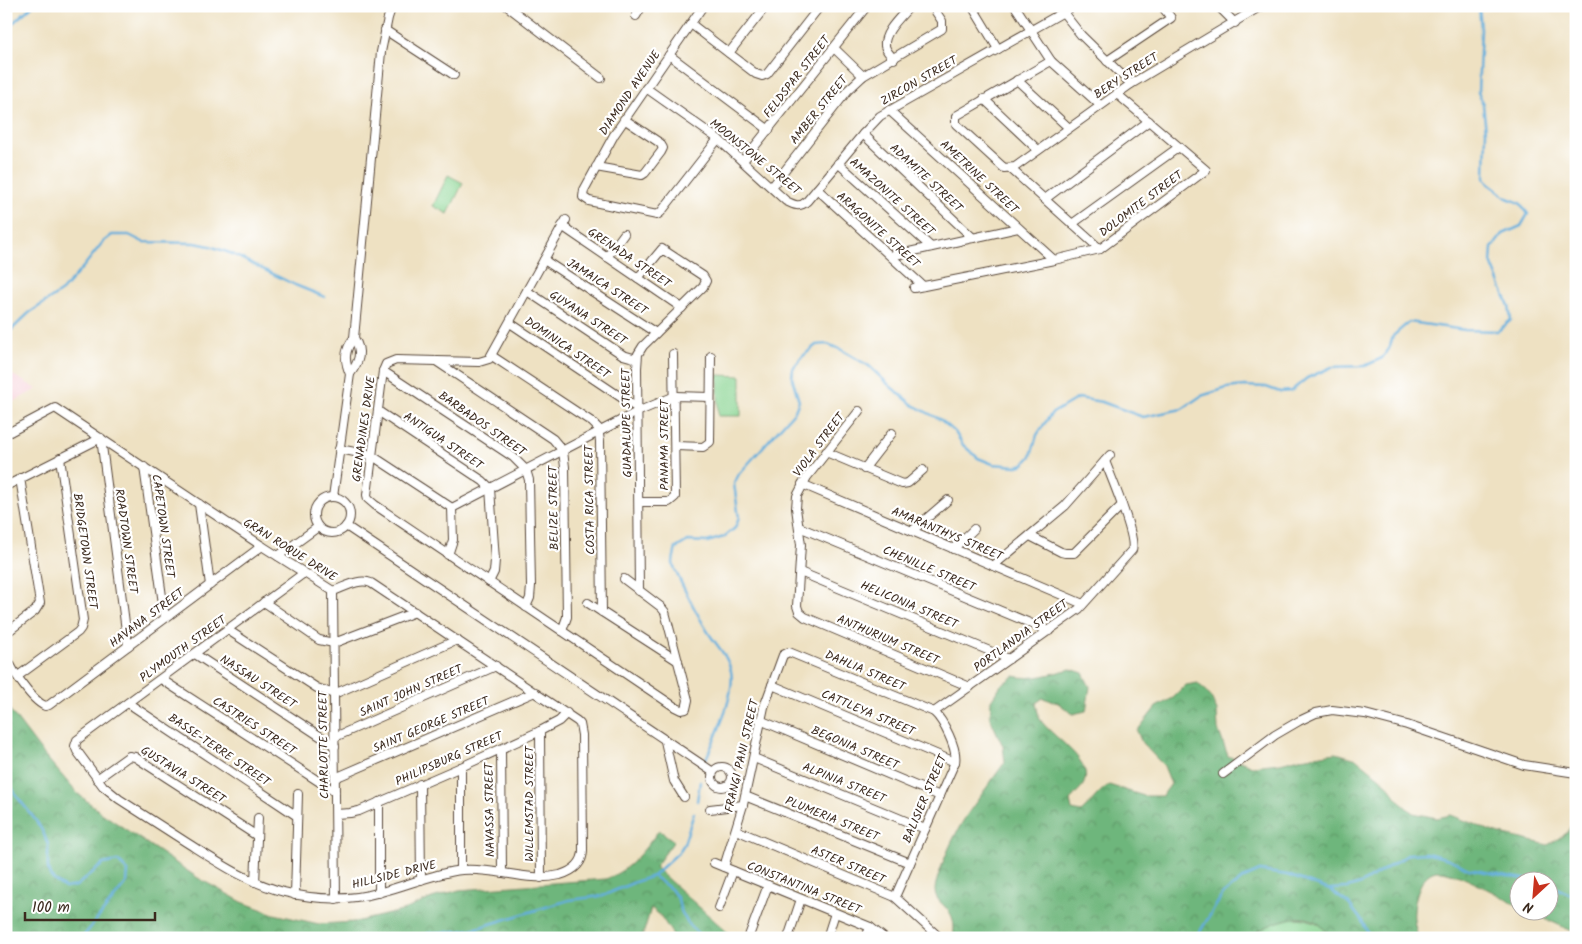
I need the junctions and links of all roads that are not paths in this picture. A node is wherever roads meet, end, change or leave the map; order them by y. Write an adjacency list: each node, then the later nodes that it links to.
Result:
1 (392, 6): 20 (street)
2 (507, 6): 31 (street)
3 (642, 6): 17 (street)
4 (703, 6): 19 (street, DIAMOND AVENUE)
5 (766, 6): 24 (street)
6 (820, 6): 24 (street)
7 (867, 6): 22 (street, FELDSPAR STREET)
8 (910, 6): 26 (street)
9 (932, 6): 26 (street, AMBER STREET)
10 (972, 6): 23 (street)
11 (1015, 6): 21 (street)
12 (1074, 6): 16 (street, ZIRCON STREET)
13 (1162, 6): 28 (street)
14 (1218, 6): 18 (street)
15 (1261, 6): 18 (street, BERY STREET)
16 (1060, 9): 21 (street, ZIRCON STREET); 28 (street)
17 (636, 16)
18 (1235, 22): 33 (street, BERY STREET)
19 (691, 24): 24 (street); 25 (street, DIAMOND AVENUE)
20 (385, 30): 29 (street); 72 (street)
21 (1031, 31): 23 (street, ZIRCON STREET); 27 (street)
22 (834, 48): 30 (street); 42 (street, FELDSPAR STREET)
23 (998, 49): 38 (street, ZIRCON STREET)
24 (729, 54)
25 (669, 55): 34 (street, DIAMOND AVENUE); 42 (street)
26 (894, 59): 30 (street, AMBER STREET)
27 (1052, 61): 32 (street); 37 (street)
28 (1107, 61): 33 (street)
29 (454, 75)
30 (863, 76): 51 (street, AMBER STREET)
31 (601, 78)
32 (1017, 80): 36 (street); 41 (street)
33 (1131, 84): 35 (street, BERY STREET)
34 (646, 88): 39 (street, DIAMOND AVENUE); 44 (street, MOONSTONE STREET)
35 (1117, 94): 37 (street, BERY STREET); 40 (street, DOLOMITE STREET)
36 (984, 99): 46 (street); 50 (street)
37 (1100, 106): 41 (street, BERY STREET)
38 (889, 110): 43 (street, ZIRCON STREET); 56 (street, AMETRINE STREET)
39 (624, 119): 49 (street, DIAMOND AVENUE); 49 (street)
40 (1149, 121): 45 (street, DOLOMITE STREET); 53 (street)
41 (1069, 128): 46 (street, BERY STREET)
42 (769, 130): 47 (street, FELDSPAR STREET)
43 (863, 134): 48 (street, ZIRCON STREET); 58 (street, ADAMITE STREET)
44 (718, 139): 47 (street, MOONSTONE STREET); 49 (street, DIAMOND AVENUE)
45 (1178, 147): 55 (street); 60 (street, DOLOMITE STREET)
46 (1038, 150): 50 (street, BERY STREET)
47 (743, 161): 51 (street, MOONSTONE STREET)
48 (838, 163): 52 (street, ZIRCON STREET); 59 (street, AMAZONITE STREET)
49 (596, 167)
50 (1009, 169): 53 (street)
51 (772, 187): 54 (street, MOONSTONE STREET)
52 (817, 189): 54 (street, ZIRCON STREET); 61 (street, ARAGONITE STREET)
53 (1044, 199): 55 (street)
54 (801, 205)
55 (1072, 224): 60 (street)
56 (1018, 228): 58 (street); 64 (street, AMETRINE STREET)
57 (624, 234): 62 (street)
58 (973, 238): 59 (street)
59 (931, 248): 61 (street)
60 (1100, 248): 64 (street, DOLOMITE STREET)
61 (890, 256): 66 (street, ARAGONITE STREET)
62 (607, 257): 63 (street, GRENADA STREET); 65 (street, GRENADA STREET)
63 (544, 260): 68 (street); 71 (street, JAMAICA STREET)
64 (1054, 260): 66 (street, DOLOMITE STREET)
65 (638, 278): 69 (street, GRENADA STREET); 69 (street, GUADALUPE STREET)
66 (923, 286): 67 (street, DOLOMITE STREET)
67 (914, 288)
68 (527, 291): 70 (street); 76 (street, GUYANA STREET)
69 (682, 308): 71 (street, GUADALUPE STREET)
70 (510, 323): 74 (street); 82 (street, DOMINICA STREET)
71 (656, 333): 76 (street, GUADALUPE STREET)
72 (354, 338): 79 (street); 79 (street)
73 (674, 354): 80 (street, PANAMA STREET)
74 (492, 356): 77 (street, GRENADINES DRIVE); 85 (street, COSTA RICA STREET)
75 (711, 356): 81 (street)
76 (638, 358): 82 (street, GUADALUPE STREET)
77 (436, 361): 78 (street, GRENADINES DRIVE); 91 (street, BELIZE STREET)
78 (383, 371): 83 (street, GRENADINES DRIVE); 97 (street, BARBADOS STREET)
79 (350, 374): 90 (street)
80 (675, 396): 81 (street); 82 (street); 89 (street, PANAMA STREET)
81 (710, 397): 89 (street)
82 (637, 410): 85 (street); 105 (street, GUADALUPE STREET)
83 (378, 411): 93 (street, GRENADINES DRIVE); 102 (street, ANTIGUA STREET)
84 (859, 411): 92 (street, VIOLA STREET)
85 (600, 432): 91 (street); 132 (street, COSTA RICA STREET)
86 (892, 433): 96 (street)
87 (6, 434): 88 (street, GRAN ROQUE DRIVE)
88 (101, 438): 94 (street); 95 (street, GRAN ROQUE DRIVE); 141 (street, ROADTOWN STREET)
89 (676, 446): 105 (street, PANAMA STREET)
90 (340, 449): 93 (street); 103 (street)
91 (563, 451): 97 (street); 136 (street, BELIZE STREET)
92 (826, 452): 96 (street); 100 (street, VIOLA STREET)
93 (372, 455): 108 (street); 117 (street, GRENADINES DRIVE)
94 (60, 458): 99 (street); 148 (street, BRIDGETOWN STREET)
95 (144, 467): 106 (street, GRAN ROQUE DRIVE); 134 (street, CAPETOWN STREET)
96 (864, 468): 98 (street)
97 (526, 470): 102 (street); 130 (street, BARBADOS STREET)
98 (923, 470)
99 (20, 478): 101 (street); 138 (street)
100 (802, 484): 111 (street, VIOLA STREET); 113 (street, AMARANTHYS STREET)
101 (6, 486)
102 (490, 488): 108 (street); 123 (street)
103 (333, 497): 109 (street); 110 (street)
104 (948, 500): 113 (street)
105 (639, 502): 126 (street, GUADALUPE STREET)
106 (199, 504): 115 (street, GRAN ROQUE DRIVE); 124 (street)
107 (1122, 504): 114 (street); 114 (street); 129 (street, PORTLANDIA STREET)
108 (452, 508): 117 (street)
109 (346, 526): 110 (street); 160 (street)
110 (318, 527): 118 (street)
111 (799, 527): 120 (street, VIOLA STREET); 137 (street, CHENILLE STREET)
112 (974, 529): 116 (street)
113 (912, 531): 116 (street, AMARANTHYS STREET)
114 (1030, 536): 119 (street)
115 (262, 546): 118 (street, GRAN ROQUE DRIVE); 124 (street, HAVANA STREET)
116 (954, 549): 119 (street, AMARANTHYS STREET)
117 (448, 554): 123 (street, GRENADINES DRIVE)
118 (278, 556): 121 (street, GRAN ROQUE DRIVE)
119 (993, 566): 129 (street, AMARANTHYS STREET)
120 (800, 572): 133 (street, VIOLA STREET); 145 (street, HELICONIA STREET)
121 (304, 573): 125 (street, GRAN ROQUE DRIVE); 127 (street, PLYMOUTH STREET)
122 (624, 579): 126 (street)
123 (489, 582): 130 (street, GRENADINES DRIVE)
124 (210, 585): 134 (street, HAVANA STREET)
125 (334, 591): 131 (street, GRAN ROQUE DRIVE); 140 (street, CHARLOTTE STREET)
126 (639, 591): 146 (street)
127 (264, 602): 135 (street, PLYMOUTH STREET); 140 (street)
128 (588, 603): 132 (street)
129 (1083, 604): 137 (street, PORTLANDIA STREET)
130 (526, 607): 136 (street, GRENADINES DRIVE)
131 (415, 612): 139 (street, GRAN ROQUE DRIVE); 140 (street)
132 (602, 612): 146 (street)
133 (799, 612): 151 (street, ANTHURIUM STREET)
134 (165, 618): 141 (street, HAVANA STREET)
135 (228, 630): 143 (street, PLYMOUTH STREET); 153 (street)
136 (562, 631): 146 (street, GRENADINES DRIVE)
137 (1049, 631): 145 (street, PORTLANDIA STREET)
138 (6, 633)
139 (457, 640): 147 (street, GRAN ROQUE DRIVE); 153 (street)
140 (334, 644): 153 (street, CHARLOTTE STREET)
141 (128, 646): 148 (street, HAVANA STREET)
142 (786, 652): 150 (street, FRANGI PANI STREET); 156 (street, DAHLIA STREET)
143 (195, 654): 149 (street, PLYMOUTH STREET); 162 (street, NASSAU STREET)
144 (6, 656): 148 (street)
145 (1009, 659): 151 (street, PORTLANDIA STREET)
146 (678, 661)
147 (496, 666): 152 (street, GRAN ROQUE DRIVE); 159 (street, SAINT JOHN STREET)
148 (18, 676)
149 (161, 679): 154 (street, PLYMOUTH STREET); 175 (street, CASTRIES STREET)
150 (772, 685): 157 (street, FRANGI PANI STREET); 165 (street, CATTLEYA STREET)
151 (970, 687): 156 (street, PORTLANDIA STREET)
152 (536, 692): 155 (street, GRAN ROQUE DRIVE); 171 (street, SAINT GEORGE STREET)
153 (334, 694): 159 (street, CHARLOTTE STREET)
154 (128, 703): 161 (street, PLYMOUTH STREET); 184 (street, BASSE-TERRE STREET)
155 (567, 712): 158 (street, PHILIPSBURG STREET); 195 (street, HILLSIDE DRIVE)
156 (934, 712): 165 (street, BALISIER STREET)
157 (760, 720): 164 (street, FRANGI PANI STREET); 178 (street, BEGONIA STREET)
158 (540, 731): 163 (street, PHILIPSBURG STREET); 195 (street, WILLEMSTAD STREET)
159 (335, 736): 162 (street, CHARLOTTE STREET)
160 (665, 740): 167 (street); 179 (street)
161 (76, 744): 170 (street, HILLSIDE DRIVE)
162 (335, 746): 171 (street, CHARLOTTE STREET)
163 (501, 749): 166 (street, PHILIPSBURG STREET); 194 (street, NAVASSA STREET)
164 (754, 758): 174 (street, FRANGI PANI STREET); 186 (street, ALPINIA STREET)
165 (955, 762): 178 (street, BALISIER STREET)
166 (461, 767): 173 (street, PHILIPSBURG STREET); 192 (street)
167 (713, 772): 172 (street); 172 (street)
168 (1576, 773): 169 (street)
169 (1223, 774)
170 (97, 778): 188 (street, GUSTAVIA STREET); 197 (street, HILLSIDE DRIVE)
171 (335, 778): 175 (street, CHARLOTTE STREET)
172 (731, 781): 174 (street)
173 (420, 784): 180 (street, PHILIPSBURG STREET); 196 (street)
174 (747, 786): 177 (street, FRANGI PANI STREET)
175 (335, 792): 183 (street, CHARLOTTE STREET)
176 (298, 794): 184 (street)
177 (745, 796): 181 (street, FRANGI PANI STREET); 190 (street, PLUMERIA STREET)
178 (940, 796): 186 (street, BALISIER STREET)
179 (684, 797)
180 (379, 802): 183 (street, PHILIPSBURG STREET); 199 (street)
181 (743, 804): 182 (street); 187 (street, FRANGI PANI STREET)
182 (710, 809)
183 (336, 814): 202 (street, CHARLOTTE STREET)
184 (298, 816): 200 (street)
185 (258, 818): 188 (street)
186 (925, 829): 190 (street, BALISIER STREET)
187 (736, 830): 191 (street, FRANGI PANI STREET); 201 (street, ASTER STREET)
188 (257, 836): 197 (street)
189 (714, 863): 191 (street, CONSTANTINA STREET)
190 (910, 863): 201 (street, BALISIER STREET)
191 (724, 867): 193 (street, CONSTANTINA STREET)
192 (461, 870): 194 (street, HILLSIDE DRIVE); 196 (street, HILLSIDE DRIVE)
193 (733, 871): 198 (street, CONSTANTINA STREET); 204 (street)
194 (502, 872): 195 (street, HILLSIDE DRIVE)
195 (541, 878)
196 (421, 880): 199 (street, HILLSIDE DRIVE)
197 (255, 882): 200 (street, HILLSIDE DRIVE)
198 (768, 885): 203 (street, CONSTANTINA STREET); 207 (street)
199 (379, 892): 202 (street, HILLSIDE DRIVE)
200 (296, 895): 202 (street, HILLSIDE DRIVE)
201 (895, 897): 212 (street, ASTER STREET)
202 (336, 899)
203 (801, 899): 205 (street, CONSTANTINA STREET); 208 (street)
204 (719, 908)
205 (835, 913): 206 (street, CONSTANTINA STREET); 209 (street)
206 (870, 927): 210 (street); 211 (street, CONSTANTINA STREET)
207 (749, 936)
208 (788, 938)
209 (827, 938)
210 (866, 938)
211 (884, 938)
212 (940, 938)

